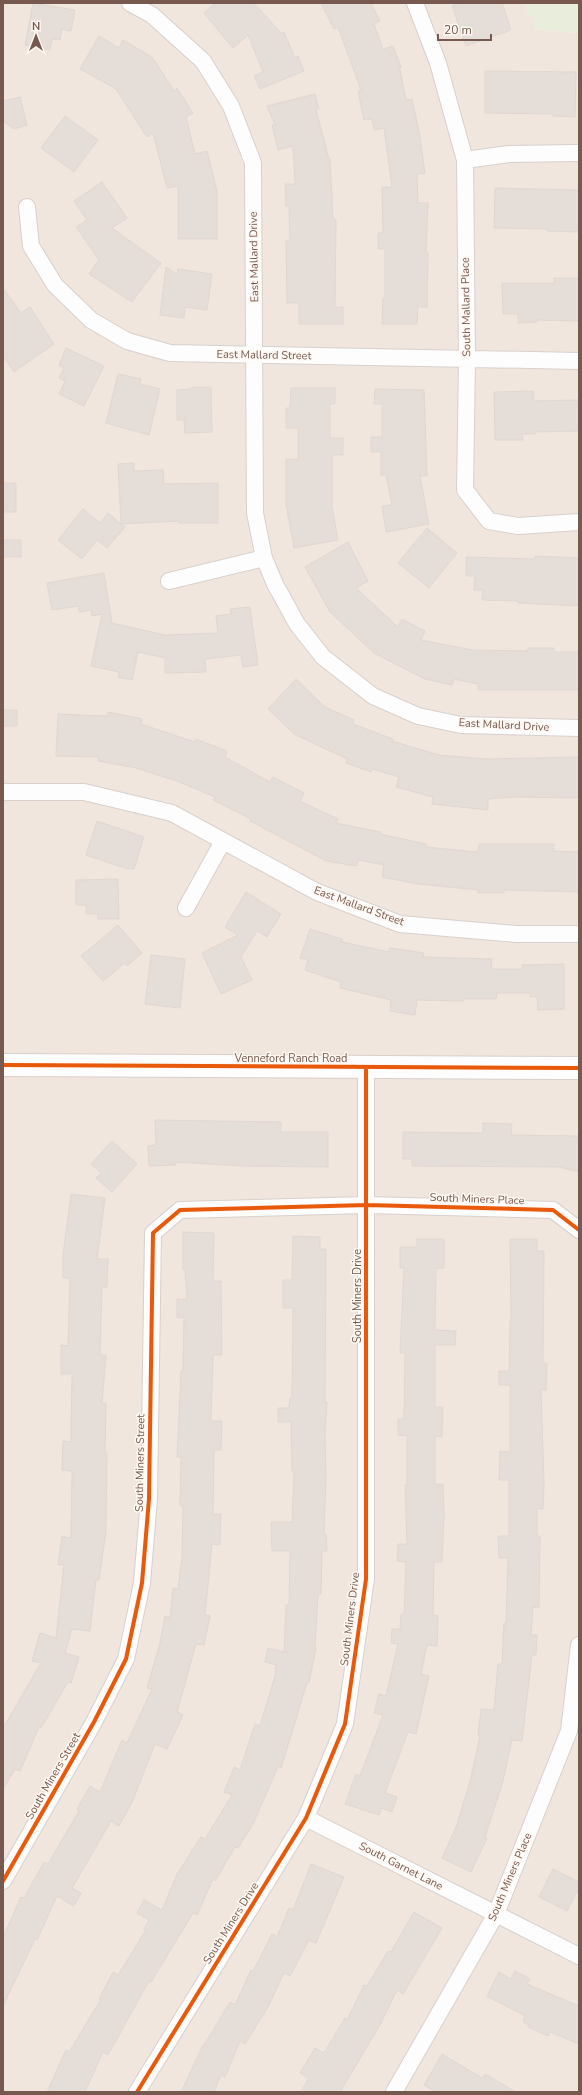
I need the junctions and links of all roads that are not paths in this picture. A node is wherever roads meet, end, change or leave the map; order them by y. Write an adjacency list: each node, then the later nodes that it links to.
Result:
1 (130, 3): 6 (street, East Mallard Drive)
2 (415, 3): 4 (street, South Mallard Place)
3 (579, 153): 4 (street)
4 (464, 160): 7 (street, South Mallard Place)
5 (27, 207): 6 (street, East Mallard Street)
6 (256, 355): 7 (street, East Mallard Street); 10 (street, East Mallard Drive)
7 (467, 359): 8 (street, East Mallard Street); 9 (street, South Mallard Place)
8 (579, 362)
9 (579, 522)
10 (264, 558): 11 (street); 12 (street, East Mallard Drive)
11 (169, 581)
12 (579, 728)
13 (3, 792): 14 (street, East Mallard Street)
14 (223, 841): 15 (street); 16 (street, East Mallard Street)
15 (186, 908)
16 (579, 934)
17 (3, 1064): 18 (street, Venneford Ranch Road)
18 (366, 1067): 19 (street, Venneford Ranch Road); 20 (street, South Miners Drive)
19 (579, 1068)
20 (367, 1205): 21 (street, South Miners Place); 24 (street, South Miners Drive); 25 (street, South Miners Street)
21 (579, 1230)
22 (579, 1645): 23 (street, South Miners Place)
23 (574, 1731): 26 (street, South Miners Place)
24 (306, 1818): 26 (street, South Garnet Lane); 28 (street, South Miners Drive)
25 (3, 1881)
26 (496, 1914): 27 (street, South Garnet Lane); 29 (street, South Miners Place)
27 (579, 1956)
28 (137, 2092)
29 (394, 2092)

